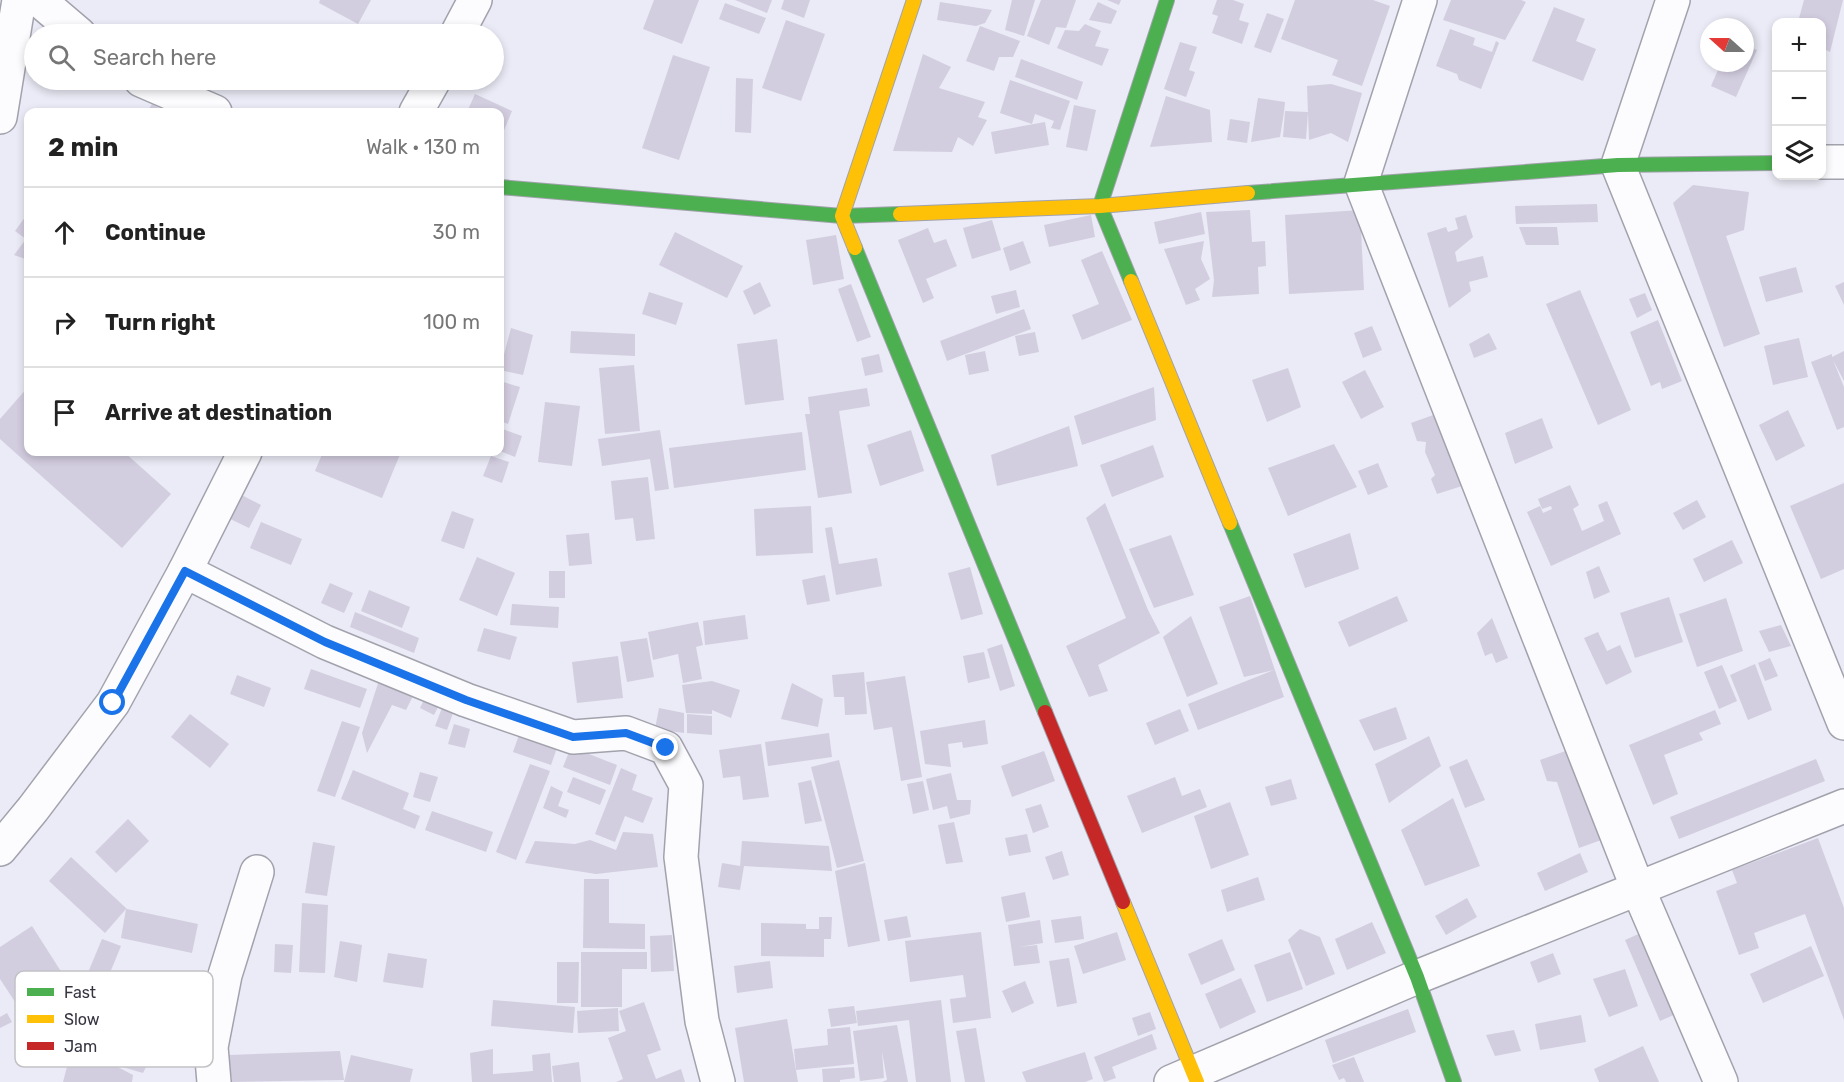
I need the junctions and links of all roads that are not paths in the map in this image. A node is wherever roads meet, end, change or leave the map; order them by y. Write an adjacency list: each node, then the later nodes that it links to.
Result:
1 (19, 0): 14 (street)
2 (39, 0): 8 (street)
3 (475, 0): 9 (street)
4 (914, 0): 22 (street)
5 (1167, 0): 21 (street)
6 (1420, 0): 19 (street)
7 (1673, 0): 18 (street)
8 (67, 24)
9 (462, 24)
10 (164, 90): 12 (street)
11 (428, 90): 13 (street)
12 (206, 108)
13 (418, 108)
14 (0, 117)
15 (1826, 162): 16 (street)
16 (1844, 162)
17 (1772, 163): 18 (street)
18 (1618, 165): 19 (street); 25 (street)
19 (1362, 183): 21 (street); 29 (street)
20 (504, 187): 22 (street)
21 (1100, 206): 22 (street); 30 (street)
22 (842, 216): 33 (street)
23 (243, 456): 24 (street)
24 (185, 571): 27 (street); 35 (street)
25 (1844, 723)
26 (1844, 806): 29 (street)
27 (0, 849)
28 (257, 872): 31 (street)
29 (1638, 889): 30 (street); 37 (street)
30 (1417, 977): 33 (street); 36 (street)
31 (213, 1037)
32 (213, 1067): 34 (street)
33 (1187, 1079)
34 (214, 1082)
35 (718, 1082)
36 (1454, 1082)
37 (1721, 1082)

